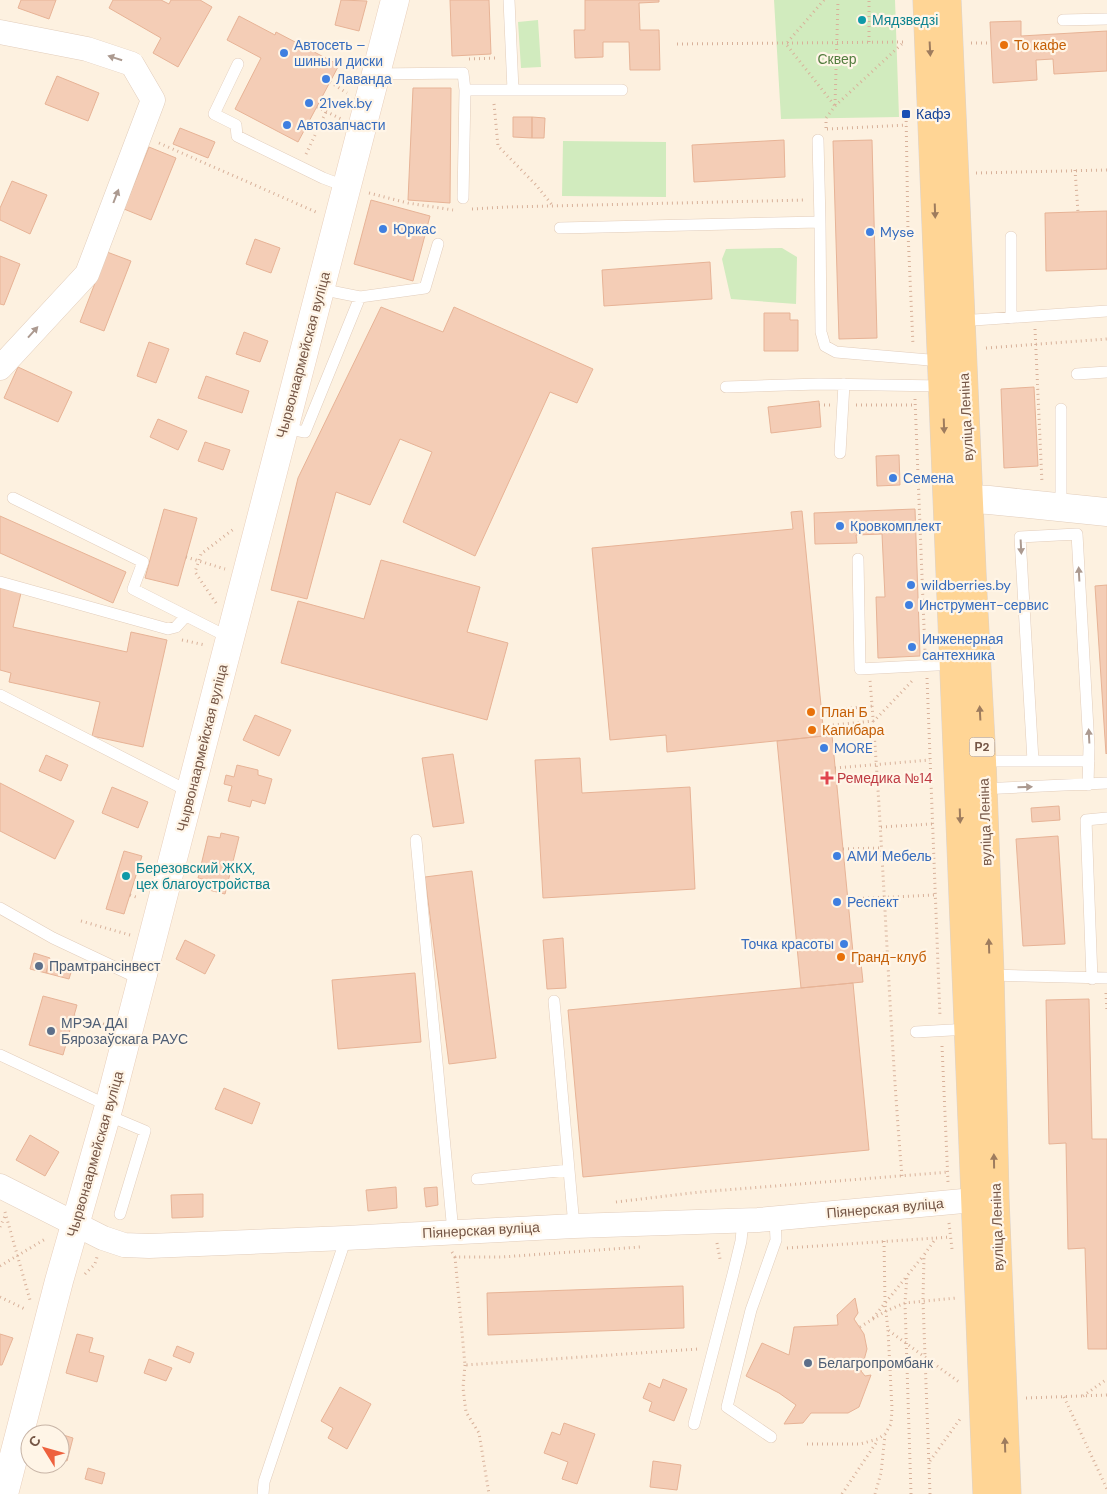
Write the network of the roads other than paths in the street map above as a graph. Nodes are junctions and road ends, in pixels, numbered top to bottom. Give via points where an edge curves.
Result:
1 (395, 0) edge
2 (509, 0) edge
3 (927, 0) edge
4 (947, 0) edge
5 (1107, 19) edge
6 (1063, 20) dead end
7 (0, 32) edge
8 (238, 64) dead end
9 (376, 74) junction
10 (465, 90) junction
11 (513, 90) junction
12 (622, 90) dead end
13 (818, 140) dead end
14 (347, 187) junction
15 (463, 198) dead end
16 (820, 222) junction
17 (560, 228) dead end
18 (1011, 237) dead end
19 (438, 244) dead end
20 (320, 289) junction
21 (360, 297) junction
22 (1107, 312) edge
23 (1011, 318) junction
24 (951, 321) junction
25 (957, 364) junction
26 (0, 368) edge
27 (1107, 372) edge
28 (1077, 374) dead end
29 (844, 384) junction
30 (726, 387) dead end
31 (1061, 410) dead end
32 (284, 428) junction
33 (840, 454) dead end
34 (1051, 497) junction
35 (13, 498) dead end
36 (958, 499) junction
37 (1107, 512) edge
38 (858, 559) dead end
39 (0, 582) edge
40 (186, 616) junction
41 (230, 638) junction
42 (965, 664) junction
43 (0, 695) edge
44 (982, 761) junction
45 (1032, 761) junction
46 (1088, 761) junction
47 (1107, 783) edge
48 (1088, 785) junction
49 (971, 789) junction
50 (190, 792) junction
51 (1107, 818) edge
52 (416, 840) dead end
53 (0, 908) edge
54 (978, 976) junction
55 (1107, 978) edge
56 (1092, 979) junction
57 (142, 980) junction
58 (554, 1001) dead end
59 (980, 1028) junction
60 (916, 1032) dead end
61 (0, 1055) edge
62 (108, 1110) junction
63 (569, 1170) junction
64 (476, 1179) dead end
65 (0, 1186) edge
66 (985, 1199) junction
67 (120, 1214) dead end
68 (76, 1224) junction
69 (574, 1226) junction
70 (776, 1229) junction
71 (742, 1231) junction
72 (346, 1238) junction
73 (452, 1241) junction
74 (694, 1424) dead end
75 (771, 1437) dead end
76 (4, 1494) edge
77 (263, 1494) edge
78 (987, 1494) edge
79 (1007, 1494) edge

1 - 9 main road, Чырвонаармейская вуліца
2 - 11 lane
3 -> 24 main road, вуліца Леніна / Р2
4 - 24 main road, вуліца Леніна / Р2
5 - 6 lane
26 -> 7 street via 86,274 153,100 132,64 87,49
8 - 14 lane via 214,114 236,125 237,136
9 - 10 lane via 462,73
9 - 14 main road, Чырвонаармейская вуліца
10 - 11 lane
10 - 15 lane
11 - 12 lane
13 - 16 lane
14 - 20 main road, Чырвонаармейская вуліца
16 - 17 lane
16 - 25 lane via 820,332 824,346 836,352
18 - 23 lane
19 - 21 lane via 425,288
20 - 21 lane
20 - 32 main road, Чырвонаармейская вуліца
21 - 32 lane via 305,432
22 - 23 lane
23 - 24 lane
24 - 25 main road, вуліца Леніна / Р2
25 - 29 lane via 915,385
25 - 36 main road, вуліца Леніна / Р2
27 - 28 lane
29 - 30 lane
29 - 33 lane
31 - 34 lane
32 - 41 main road, Чырвонаармейская вуліца
34 - 36 main road
34 - 37 main road
35 - 40 lane via 143,562 133,589
36 - 42 main road, вуліца Леніна / Р2
38 - 42 lane via 860,669
39 - 40 lane via 168,630 176,627
40 - 41 lane
41 - 50 main road, Чырвонаармейская вуліца
44 -> 42 main road, вуліца Леніна / Р2
42 - 49 main road, вуліца Леніна / Р2
43 - 50 lane
44 - 45 lane
44 - 49 main road, вуліца Леніна / Р2
45 - 46 lane
46 -> 45 lane via 1090,748 1077,534 1020,537
46 - 48 lane
47 - 48 lane
49 -> 48 lane
49 - 54 main road, вуліца Леніна / Р2
50 - 57 main road, Чырвонаармейская вуліца
51 - 56 lane via 1086,820
52 - 73 lane
53 - 57 lane via 53,938
54 - 56 lane
54 - 59 main road, вуліца Леніна / Р2
55 - 56 lane
57 - 62 main road, Чырвонаармейская вуліца
58 - 63 lane
59 - 60 lane
59 - 66 main road, вуліца Леніна / Р2
61 - 62 lane
62 - 67 lane via 146,1131
62 - 68 main road, Чырвонаармейская вуліца
63 - 64 lane
63 - 69 lane
65 - 68 street, Піянерская вуліца
66 - 70 street, Піянерская вуліца
66 - 78 main road, вуліца Леніна / Р2
79 -> 66 main road, вуліца Леніна / Р2
68 - 72 street, Піянерская вуліца via 103,1238 150,1246
68 - 76 main road, Чырвонаармейская вуліца
69 - 71 street, Піянерская вуліца
69 - 73 street, Піянерская вуліца
70 - 71 street, Піянерская вуліца
70 - 75 lane via 751,1310 728,1407
71 - 74 lane
72 - 73 street, Піянерская вуліца
72 - 77 lane via 264,1482

